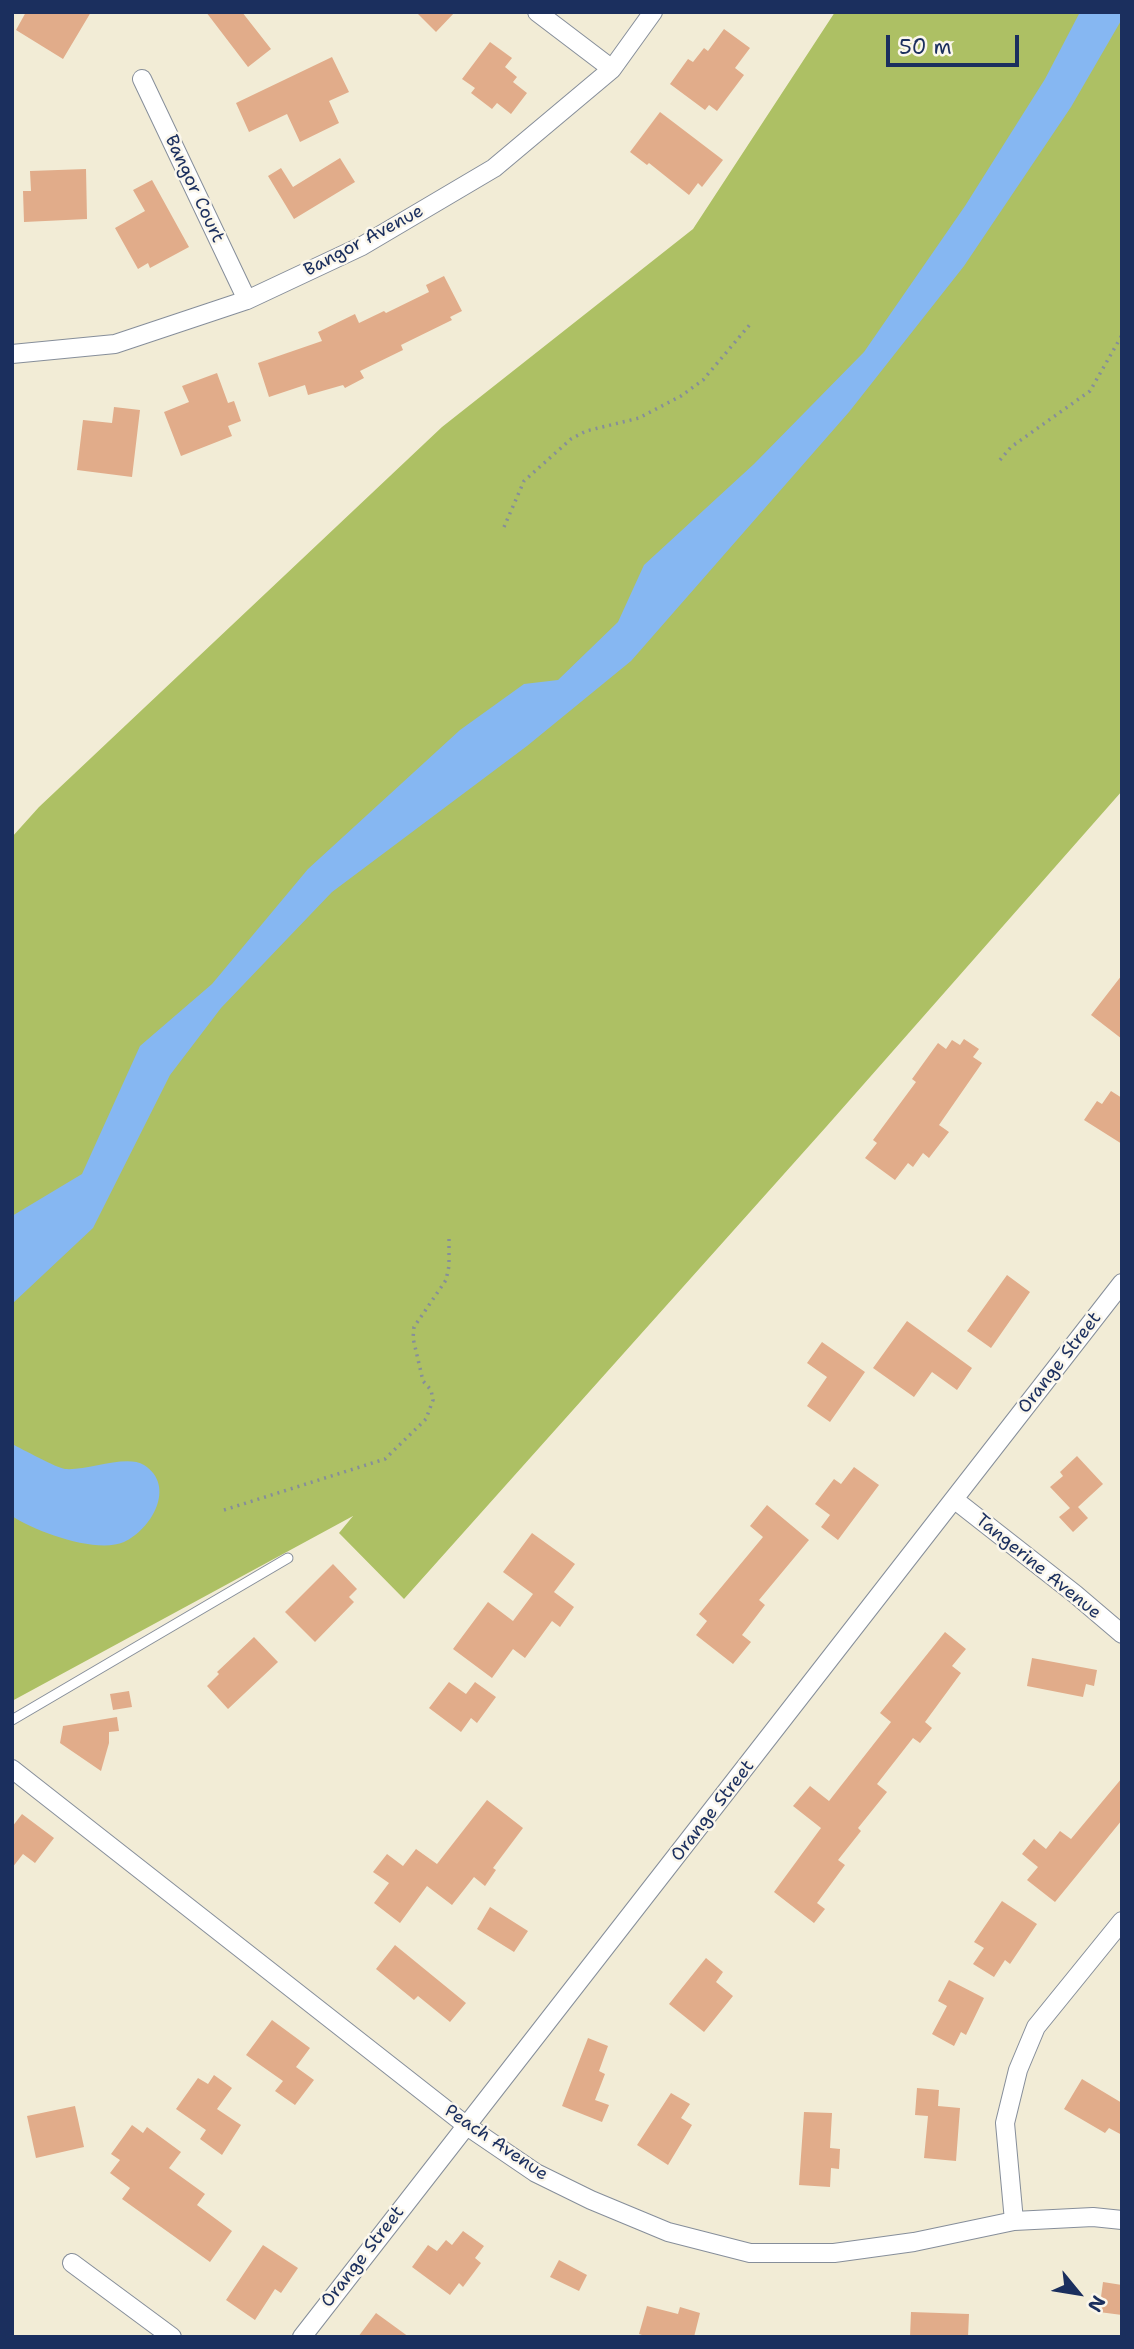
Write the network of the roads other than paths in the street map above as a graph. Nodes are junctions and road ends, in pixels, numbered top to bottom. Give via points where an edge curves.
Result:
1 (537, 12) edge
2 (653, 12) edge
3 (612, 69) junction
4 (142, 79) dead end
5 (247, 300) junction
6 (12, 354) edge
7 (1122, 1283) edge
8 (955, 1500) junction
9 (288, 1558) dead end
10 (1122, 1634) edge
11 (12, 1720) edge
12 (12, 1769) edge
13 (1122, 1921) edge
14 (467, 2126) junction
15 (1122, 2220) edge
16 (1014, 2221) junction
17 (72, 2263) dead end
18 (172, 2337) edge
19 (302, 2337) edge

1 - 3 street
2 - 3 street, Bangor Avenue
3 - 5 street, Bangor Avenue via 494,168 362,246
4 - 5 street, Bangor Court
5 - 6 street, Bangor Avenue via 115,344
7 - 8 street, Orange Street
8 - 10 street, Tangerine Avenue
8 - 14 street, Orange Street
9 - 11 lane
12 - 14 street, Peach Avenue
13 - 16 street via 1036,2027 1018,2070 1005,2123
14 - 16 street, Peach Avenue via 536,2173 591,2200 668,2232 750,2253 834,2253
14 - 19 street, Orange Street
15 - 16 street, Peach Avenue
17 - 18 street

